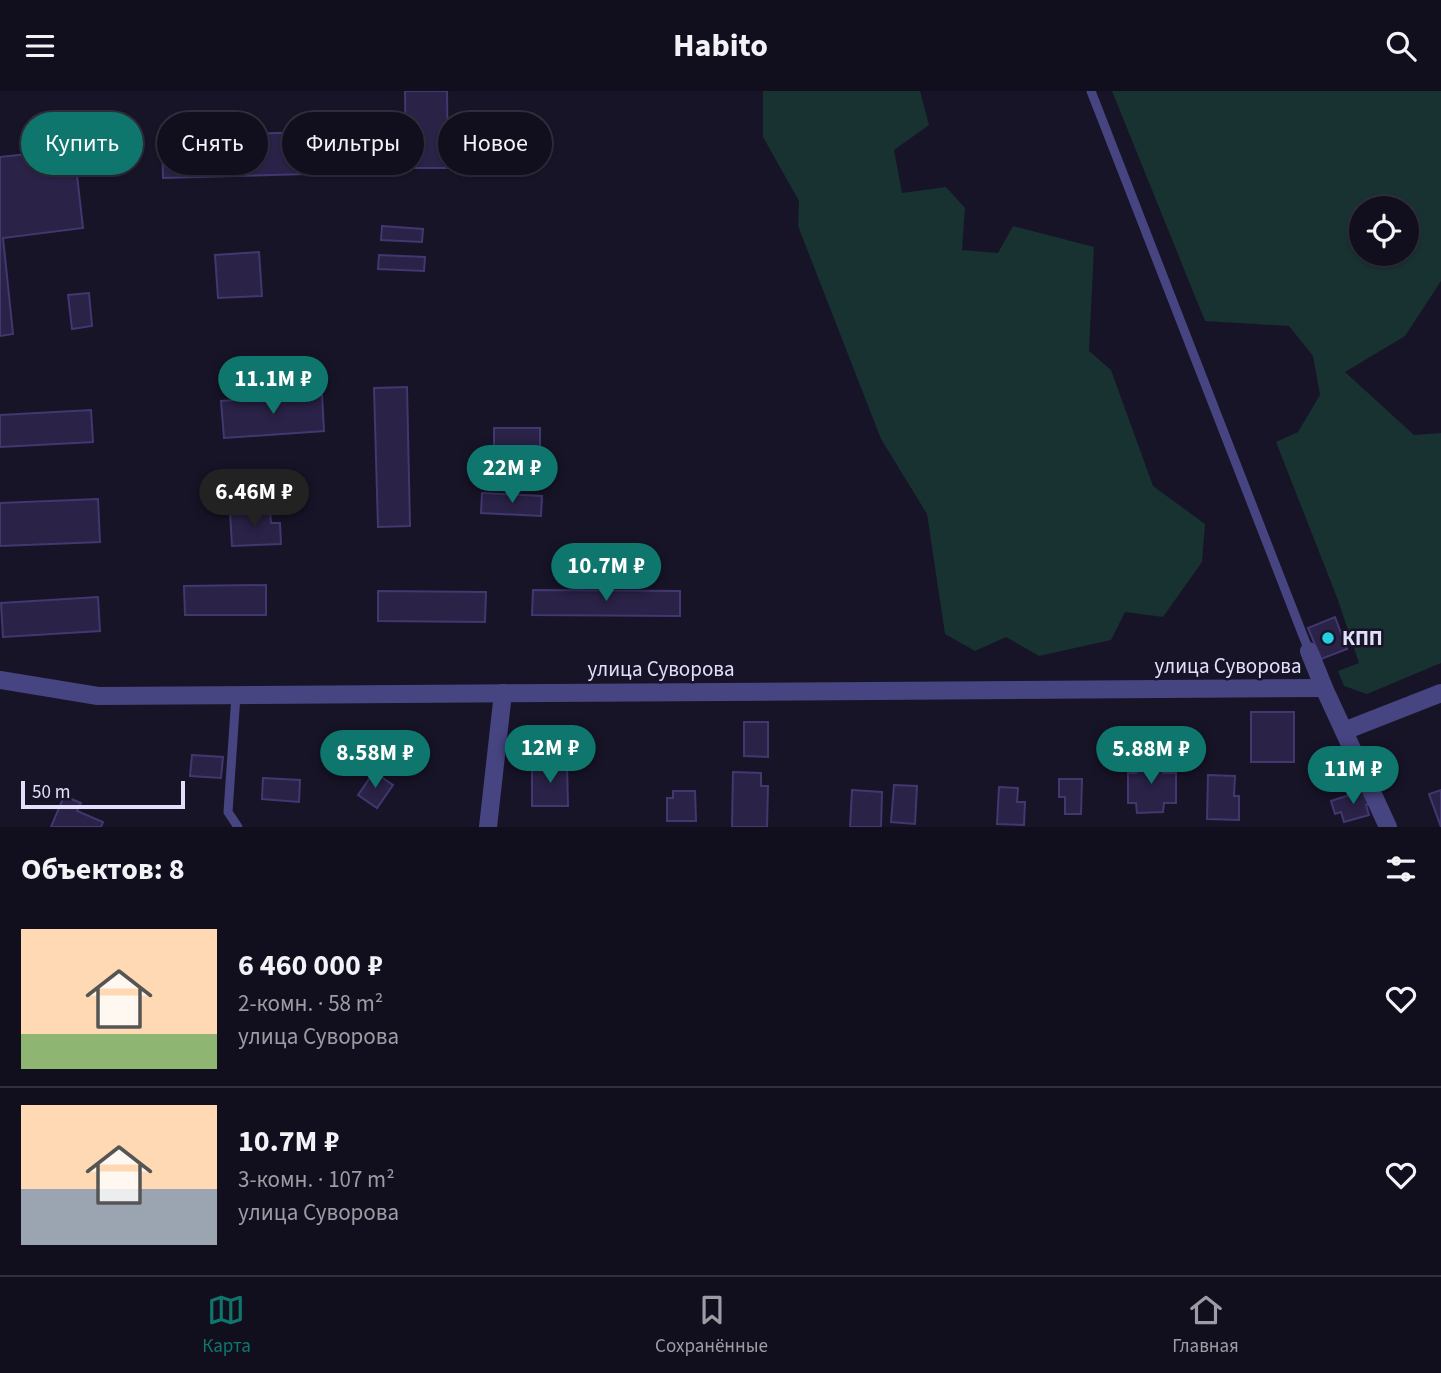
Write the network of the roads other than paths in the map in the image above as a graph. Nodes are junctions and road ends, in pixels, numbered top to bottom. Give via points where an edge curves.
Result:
1 (1091, 91) edge
2 (1310, 651) joint
3 (0, 680) edge
4 (1324, 688) junction
5 (503, 693) junction
6 (1441, 693) edge
7 (236, 695) junction
8 (1344, 731) junction
9 (238, 827) edge
10 (488, 827) edge
11 (1388, 827) edge

1 - 2 lane
2 - 4 street
3 - 7 street, улица Суворова via 98,696
4 - 5 street, улица Суворова
4 - 8 street
5 - 7 street, улица Суворова
5 - 10 street
6 - 8 street
7 - 9 lane via 228,812
8 - 11 street

